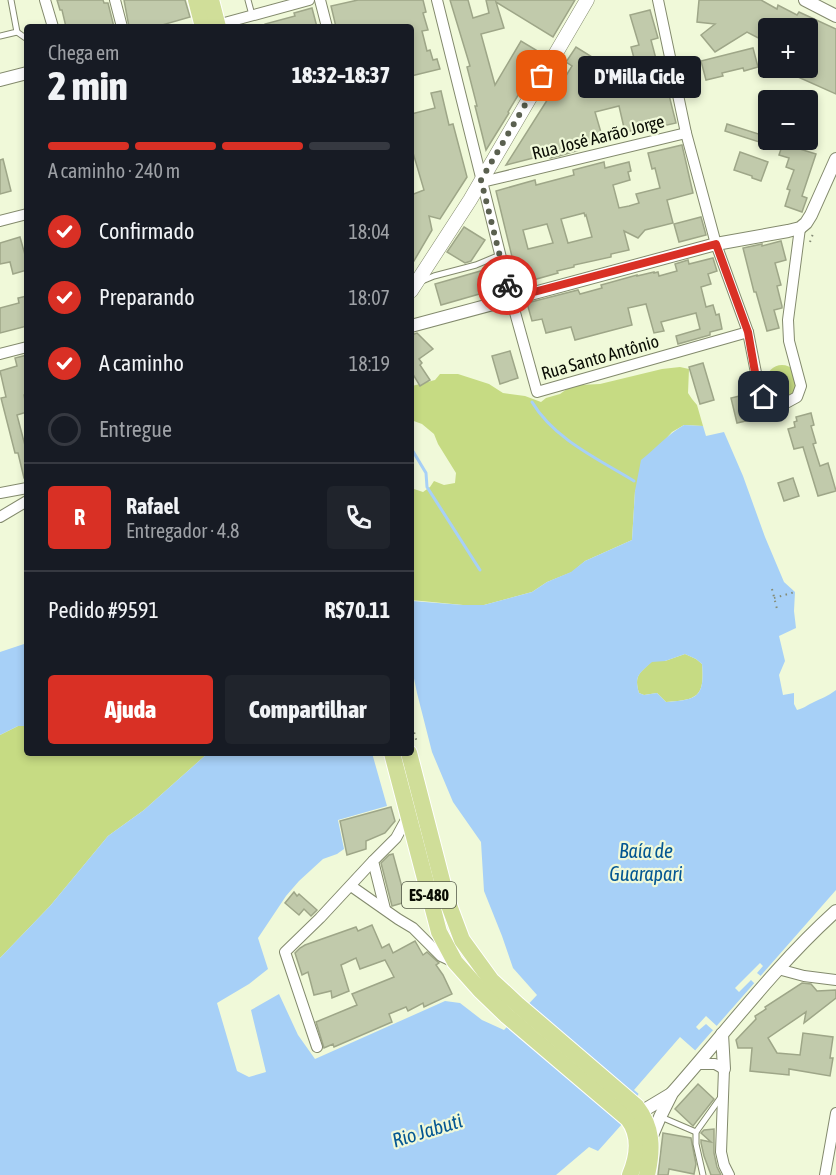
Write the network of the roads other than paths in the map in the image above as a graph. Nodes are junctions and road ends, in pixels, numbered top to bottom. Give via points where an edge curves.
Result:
1 (11, 0) edge
2 (45, 0) edge
3 (115, 0) edge
4 (196, 0) edge
5 (211, 0) edge
6 (248, 0) edge
7 (309, 0) edge
8 (320, 0) edge
9 (437, 0) edge
10 (587, 0) edge
11 (658, 0) edge
12 (805, 0) edge
13 (252, 15) junction
14 (836, 16) edge
15 (52, 24) edge
16 (121, 24) edge
17 (210, 24) edge
18 (211, 24) edge
19 (218, 24) edge
20 (326, 24) edge
21 (17, 32) junction
22 (0, 36) edge
23 (24, 37) edge
24 (24, 74) edge
25 (0, 80) edge
26 (686, 133) junction
27 (836, 159) edge
28 (481, 181) junction
29 (24, 215) edge
30 (0, 221) edge
31 (800, 228) junction
32 (716, 244) junction
33 (500, 255) junction
34 (416, 283) edge
35 (511, 298) junction
36 (414, 325) edge
37 (748, 332) junction
38 (24, 348) edge
39 (0, 354) edge
40 (24, 489) edge
41 (0, 493) edge
42 (24, 503) edge
43 (0, 517) edge
44 (414, 752) edge
45 (393, 756) edge
46 (408, 816) junction
47 (373, 861) junction
48 (351, 886) junction
49 (384, 909) junction
50 (836, 911) edge
51 (455, 962) junction
52 (778, 969) junction
53 (836, 980) edge
54 (512, 1010) junction
55 (722, 1034) junction
56 (317, 1047) dead end
57 (698, 1064) junction
58 (724, 1069) junction
59 (672, 1093) junction
60 (724, 1094) junction
61 (635, 1112) junction
62 (836, 1113) edge
63 (660, 1117) junction
64 (696, 1132) junction
65 (651, 1138) junction
66 (630, 1175) edge
67 (647, 1175) edge
68 (703, 1175) edge
69 (729, 1175) edge
70 (825, 1175) edge

1 - 21 lane
2 - 15 street
3 - 16 street
4 - 17 main road
5 - 18 main road
6 - 13 lane
7 - 13 street
8 - 20 street
9 - 28 street, Rua Santo Antônio
10 - 28 main road
11 - 26 street
12 - 14 street
13 - 19 street
21 - 22 lane
21 - 23 lane
24 - 25 street
26 - 28 street, Rua José Aarão Jorge
26 - 32 street
27 - 31 street via 806,223
28 - 33 street, Rua Santo Antônio
28 - 34 main road
29 - 30 street
31 - 32 street
31 - 37 street via 788,320 789,341 801,386 797,397 775,403 764,397 756,378
32 - 35 street
32 - 37 street
33 - 34 lane
33 - 35 street, Rua Santo Antônio
35 - 36 street
35 - 37 street, Rua Santo Antônio via 537,392
38 - 39 street
40 - 41 street
42 - 43 street
44 - 54 main road, ES-480 via 447,900 462,940
45 - 46 main road, ES-480
46 - 47 street via 396,838
46 - 51 main road, ES-480 via 439,932
47 - 48 street
47 - 49 street
48 - 49 street
48 - 56 street via 285,952
49 - 51 street via 413,928 441,956
50 - 52 street
51 - 54 main road, ES-480 via 480,990
52 - 53 street
52 - 55 street
54 - 61 main road, ES-480
55 - 57 street
55 - 58 street
57 - 58 street via 716,1064
57 - 59 street
58 - 60 street
59 - 61 street
59 - 63 street
60 - 64 lane
60 - 69 street via 721,1152
61 - 65 main road
61 - 66 main road via 637,1148
62 - 70 street
63 - 64 lane
63 - 65 street
64 - 68 lane
65 - 67 main road

